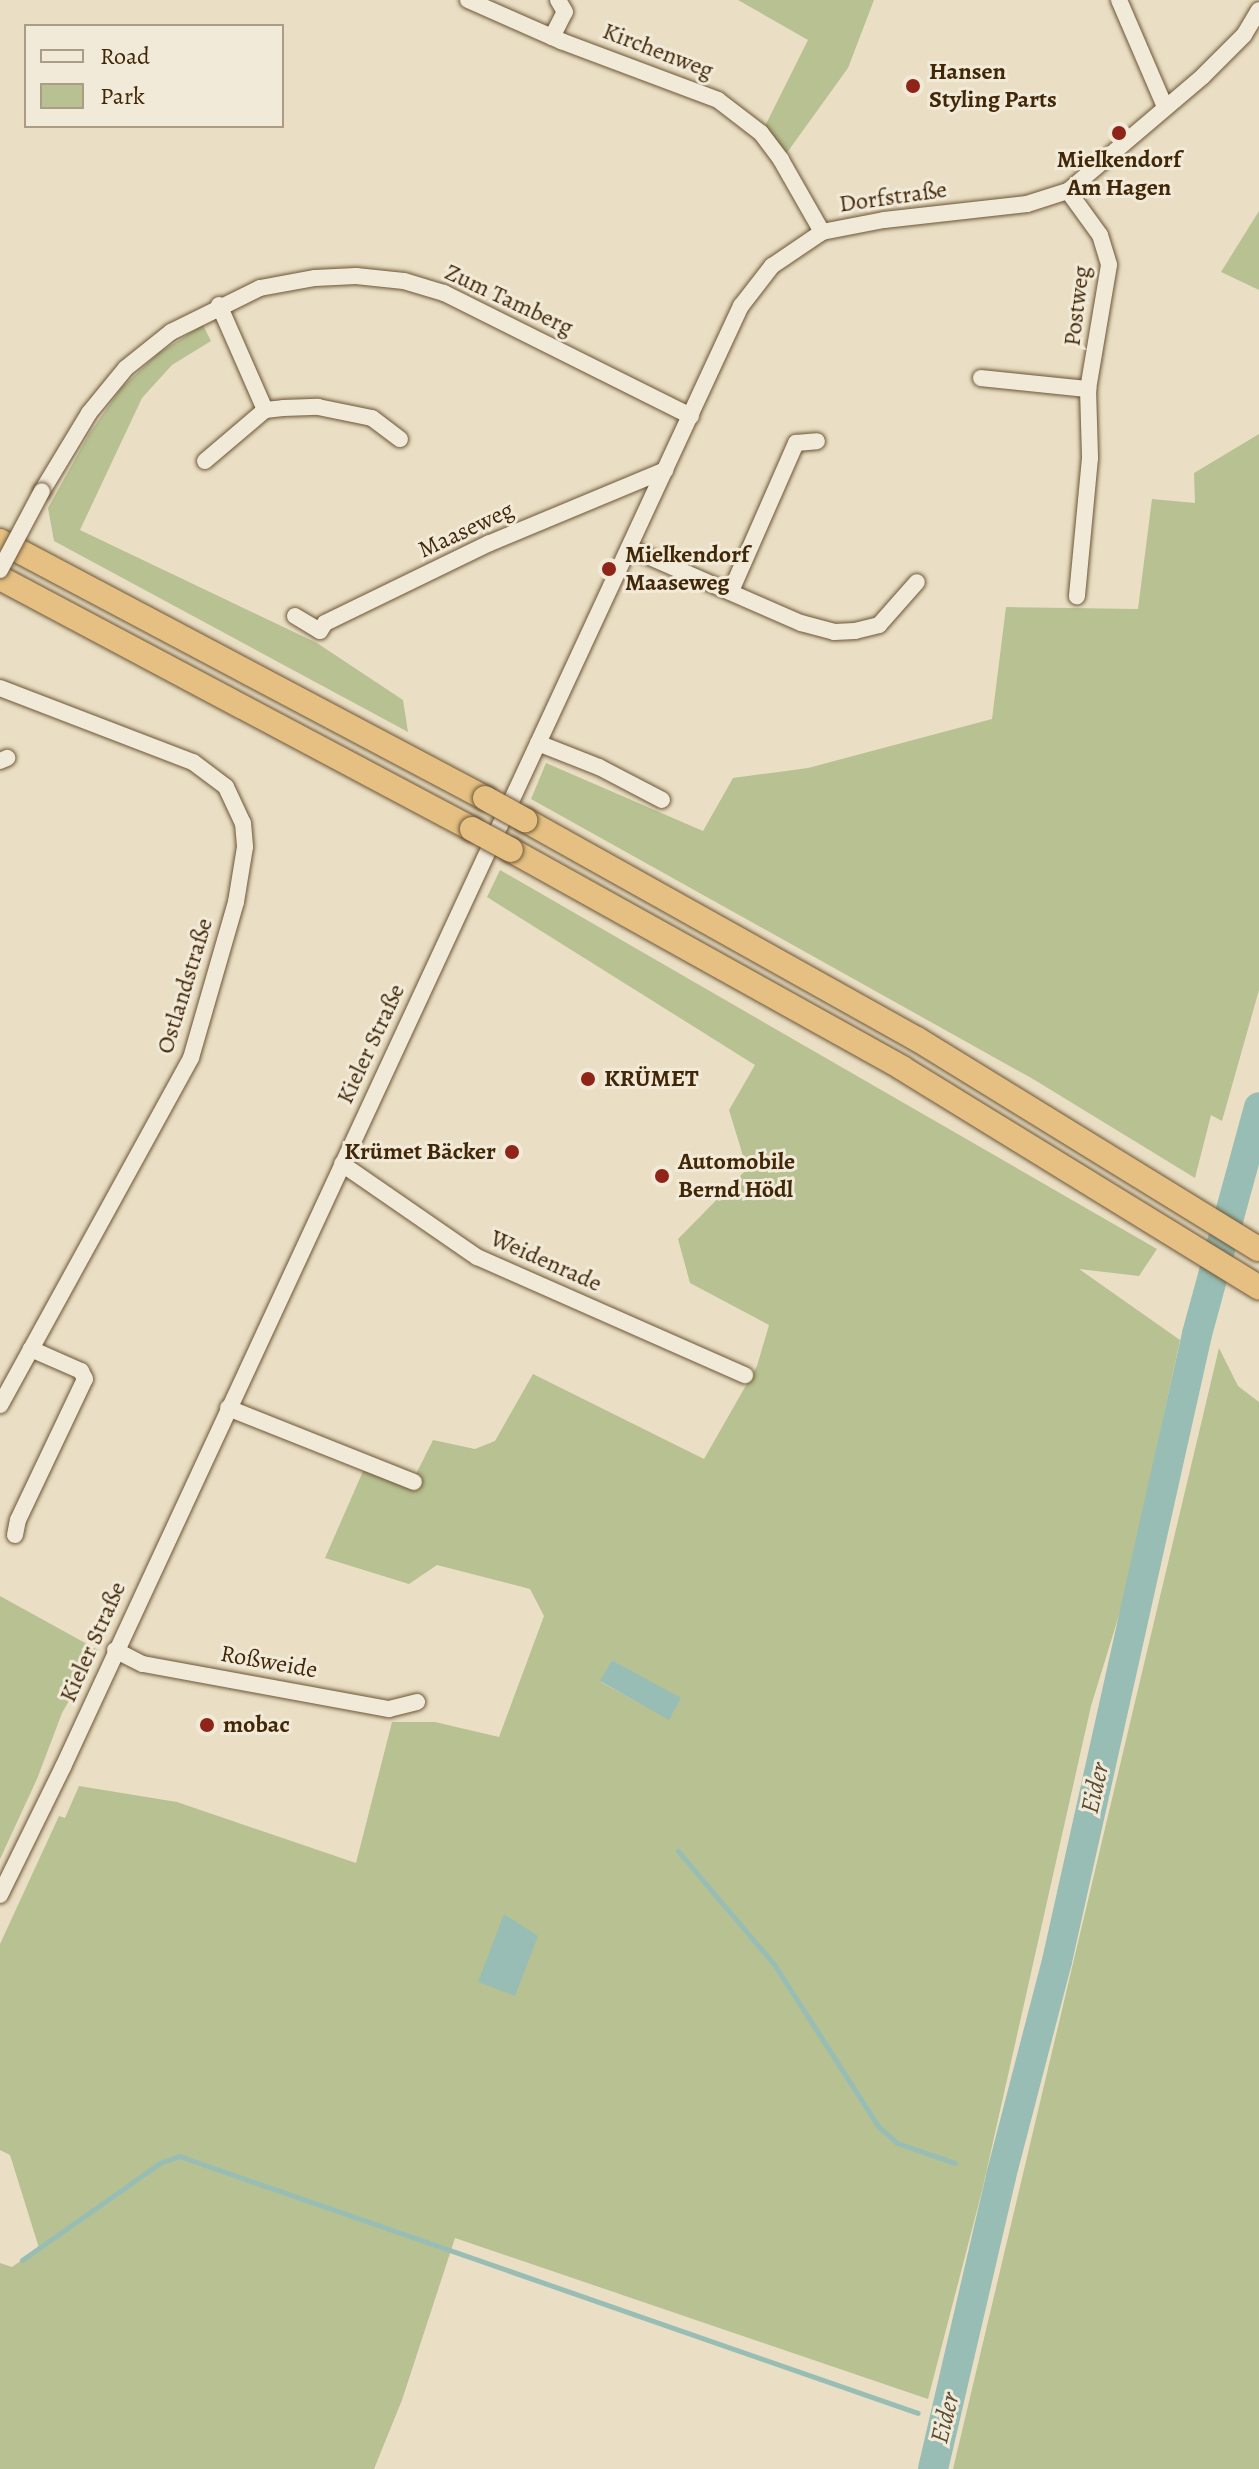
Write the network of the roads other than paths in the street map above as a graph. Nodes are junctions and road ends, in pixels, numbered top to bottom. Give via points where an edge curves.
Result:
1 (468, 0) edge
2 (558, 0) edge
3 (1119, 0) edge
4 (1259, 10) edge
5 (552, 37) junction
6 (1165, 107) junction
7 (1068, 191) junction
8 (822, 232) junction
9 (219, 305) junction
10 (981, 378) dead end
11 (1088, 389) junction
12 (265, 410) junction
13 (691, 416) junction
14 (400, 439) dead end
15 (817, 441) dead end
16 (205, 461) dead end
17 (665, 470) junction
18 (0, 541) edge
19 (632, 542) junction
20 (0, 570) edge
21 (0, 578) edge
22 (917, 582) dead end
23 (731, 591) junction
24 (1077, 596) dead end
25 (295, 616) dead end
26 (0, 688) edge
27 (538, 743) junction
28 (662, 800) dead end
29 (342, 1164) junction
30 (1259, 1249) edge
31 (1258, 1287) edge
32 (31, 1349) junction
33 (745, 1375) dead end
34 (0, 1405) edge
35 (228, 1408) junction
36 (414, 1482) dead end
37 (15, 1535) dead end
38 (115, 1650) junction
39 (417, 1702) dead end
40 (0, 1895) edge

1 - 5 street, Kirchenweg
2 - 5 street via 565,12
3 - 6 street
4 - 6 street, Dorfstraße via 1244,35
5 - 8 street, Kirchenweg via 718,100 761,133
6 - 7 street, Dorfstraße
7 - 8 street, Dorfstraße via 1027,204
7 - 11 street, Postweg via 1100,235 1109,265
8 - 13 street, Dorfstraße via 772,266 741,306
9 - 12 street
9 - 13 street, Zum Tamberg via 260,288 315,278 404,281 492,314
9 - 20 street, Zum Tamberg, bridge via 171,332 126,368 89,413
10 - 11 street
11 - 24 street, Postweg via 1090,458
12 - 14 street via 318,407 372,418
12 - 16 street
13 - 17 street, Dorfstraße
15 - 23 street via 796,443
17 - 19 street, Dorfstraße
17 - 25 street, Maaseweg via 490,543 325,623 320,631
18 - 30 highway, bridge via 485,798 917,1039
19 - 23 street
19 - 27 street, Kieler Straße
21 - 31 highway, bridge via 511,850 902,1068
22 - 23 street via 879,625 855,631 834,632 801,623
26 - 32 street, Ostlandstraße via 193,762 226,787 243,823 245,847 236,902 191,1058
27 - 28 street
27 - 29 street, Kieler Straße
29 - 33 street, Weidenrade via 477,1257
29 - 35 street, Kieler Straße
32 - 34 street, Ostlandstraße
32 - 37 street via 81,1371 85,1379
35 - 36 street
35 - 38 street, Kieler Straße
38 - 39 street, Roßweide via 143,1664 389,1709
38 - 40 street, Kieler Straße

